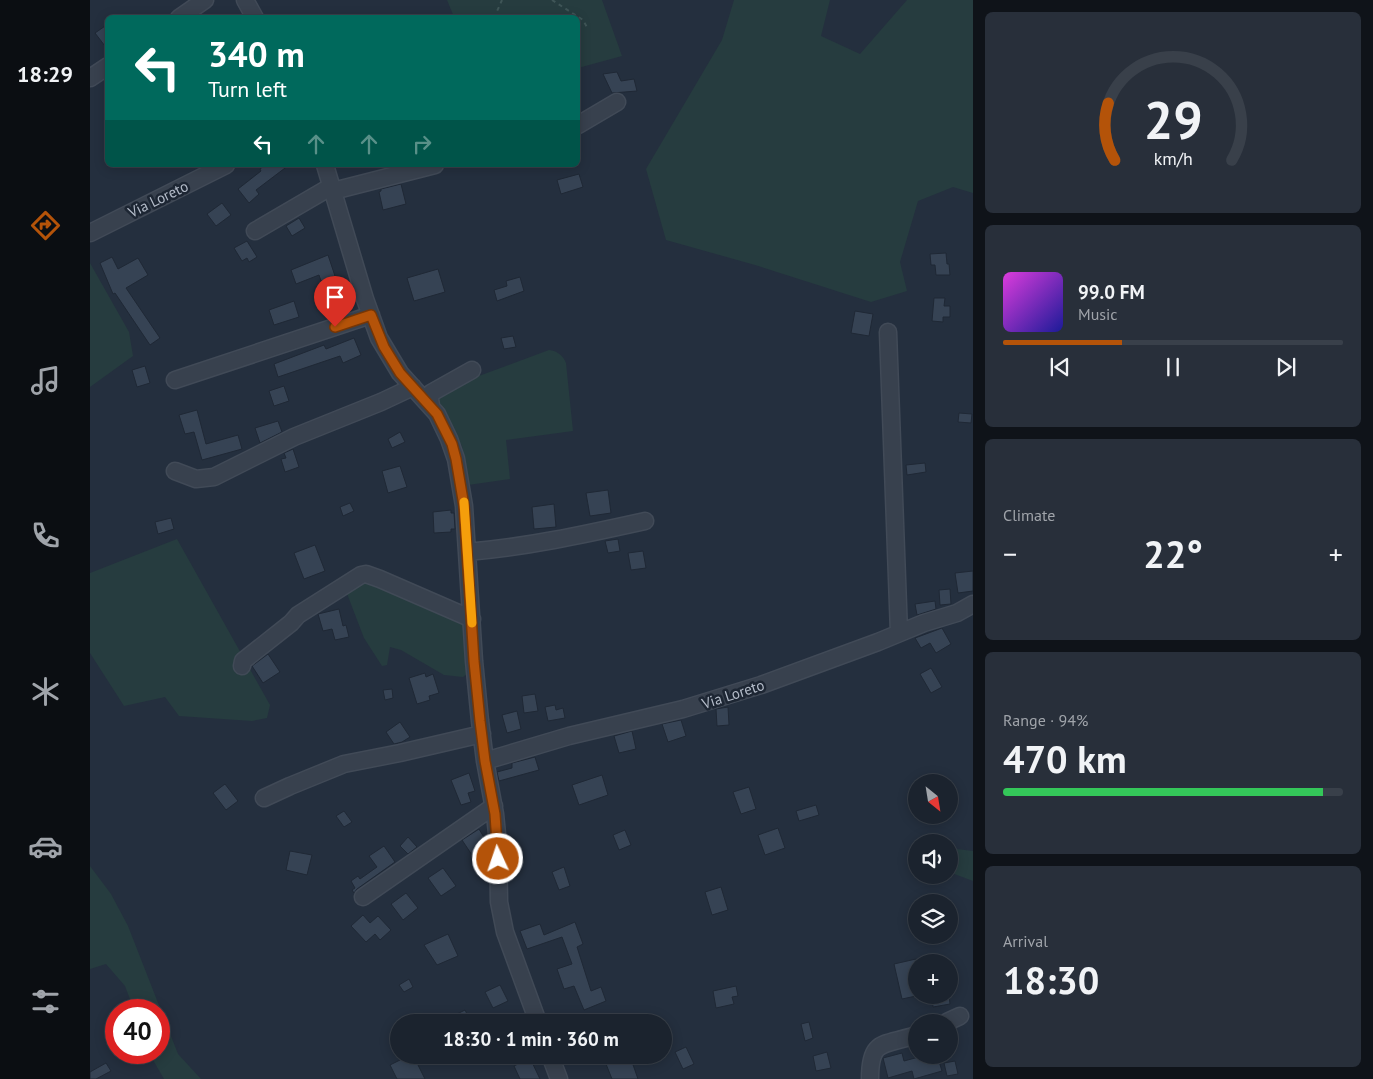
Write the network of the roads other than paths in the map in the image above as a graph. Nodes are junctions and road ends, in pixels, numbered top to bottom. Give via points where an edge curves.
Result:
1 (205, 0) edge
2 (244, 0) edge
3 (183, 15) edge
4 (253, 15) edge
5 (105, 68) edge
6 (90, 78) edge
7 (617, 102) dead end
8 (580, 124) edge
9 (222, 167) edge
10 (326, 167) edge
11 (426, 167) edge
12 (333, 189) junction
13 (90, 232) edge
14 (255, 232) dead end
15 (371, 315) junction
16 (888, 332) dead end
17 (472, 370) dead end
18 (175, 380) dead end
19 (413, 387) junction
20 (431, 406) junction
21 (175, 470) dead end
22 (645, 521) dead end
23 (467, 552) junction
24 (973, 604) edge
25 (472, 619) junction
26 (899, 633) junction
27 (242, 666) dead end
28 (482, 734) junction
29 (485, 761) junction
30 (264, 798) dead end
31 (494, 806) junction
32 (363, 897) dead end
33 (535, 1014) edge
34 (908, 1038) edge
35 (553, 1064) edge
36 (559, 1079) edge
37 (870, 1079) edge

1 - 3 street
2 - 4 street
5 - 6 street
7 - 8 street
9 - 13 street, Via Loreto
10 - 12 street
11 - 12 street
12 - 14 street
12 - 15 street
15 - 18 street
15 - 19 street via 384,347
16 - 26 street
17 - 20 street via 431,393
19 - 20 street
19 - 21 street via 294,437 214,477 196,479
20 - 23 street via 456,459
22 - 23 street via 551,541
23 - 25 street
24 - 26 street, Via Loreto via 958,613
25 - 27 street via 380,579 361,575 298,615 291,624 248,656
25 - 28 street
26 - 29 street, Via Loreto via 699,705 569,736
28 - 29 street
28 - 30 street via 344,764
29 - 31 street
31 - 32 street
31 - 33 street via 501,912 505,932
34 - 37 street via 884,1044 874,1051
35 - 36 street

